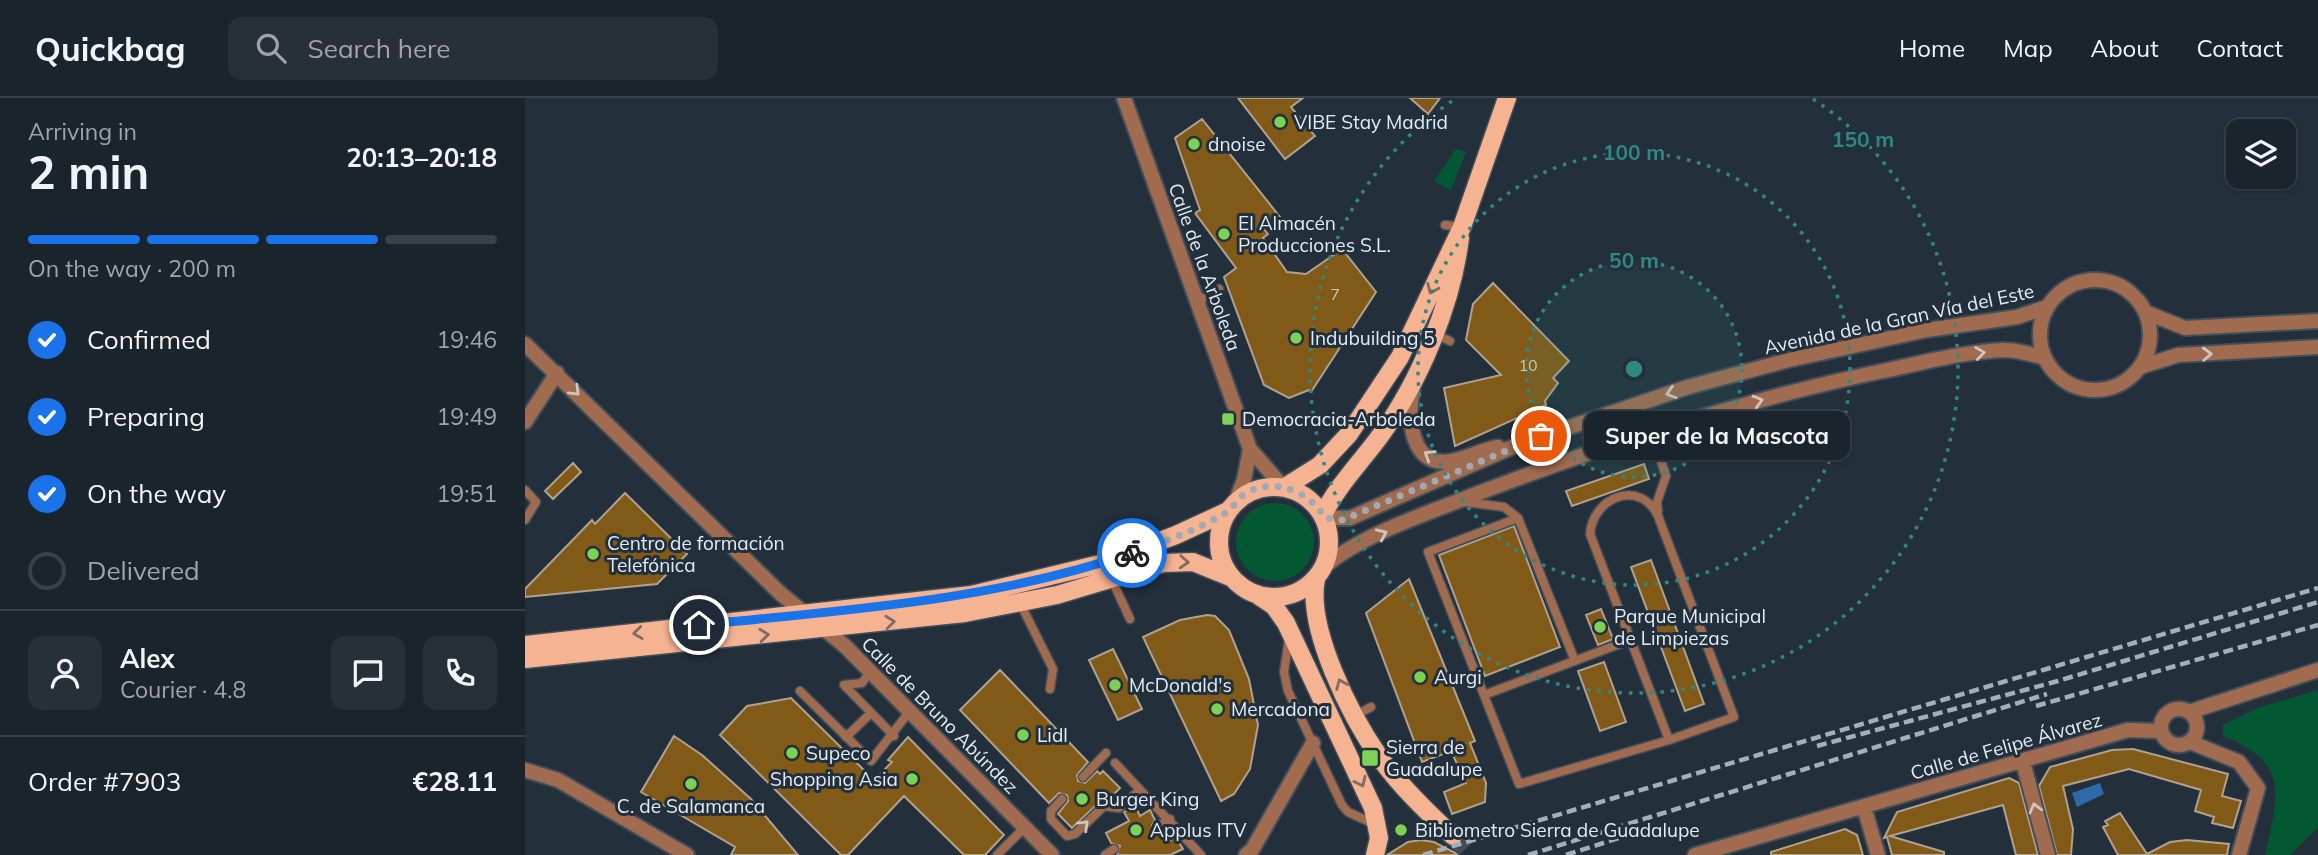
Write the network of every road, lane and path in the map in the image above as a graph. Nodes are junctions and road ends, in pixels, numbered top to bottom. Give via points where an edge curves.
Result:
1 (1124, 98) edge
2 (1507, 98) edge
3 (1453, 226) junction
4 (1219, 289) dead end
5 (1198, 301) junction
6 (2047, 307) junction
7 (2145, 313) junction
8 (2318, 321) edge
9 (525, 344) edge
10 (2318, 347) edge
11 (2045, 358) junction
12 (2140, 367) junction
13 (557, 373) junction
14 (1414, 384) junction
15 (525, 422) edge
16 (1651, 431) junction
17 (1517, 444) junction
18 (1249, 449) junction
19 (1284, 487) junction
20 (525, 490) edge
21 (1458, 501) junction
22 (1232, 507) junction
23 (1324, 516) junction
24 (1658, 516) junction
25 (1518, 518) junction
26 (525, 520) edge
27 (1320, 573) junction
28 (1230, 577) junction
29 (1111, 578) junction
30 (1259, 596) junction
31 (1020, 603) junction
32 (804, 614) junction
33 (1130, 620) dead end
34 (822, 629) junction
35 (1290, 632) junction
36 (1630, 640) junction
37 (525, 645) edge
38 (525, 659) edge
39 (1575, 661) junction
40 (2318, 670) edge
41 (866, 678) junction
42 (1050, 689) dead end
43 (800, 691) dead end
44 (1484, 695) junction
45 (863, 705) junction
46 (909, 712) junction
47 (2189, 712) junction
48 (871, 713) junction
49 (2160, 731) junction
50 (894, 736) junction
51 (846, 737) junction
52 (1669, 740) junction
53 (2190, 742) junction
54 (1313, 743) junction
55 (1106, 753) dead end
56 (2022, 762) junction
57 (1115, 763) dead end
58 (525, 770) edge
59 (1083, 777) dead end
60 (1140, 790) junction
61 (1062, 799) dead end
62 (1864, 807) junction
63 (1170, 819) junction
64 (1159, 826) dead end
65 (1378, 826) junction
66 (1025, 827) junction
67 (1453, 836) tunnel mouth
68 (1114, 849) dead end
69 (687, 855) edge
70 (997, 855) edge
71 (1052, 855) edge
72 (1105, 855) edge
73 (1201, 855) edge
74 (1246, 855) edge
75 (1375, 855) edge
76 (1695, 855) edge
77 (1878, 855) edge
78 (2048, 855) edge
79 (2239, 855) edge

1 - 5 street, Calle de la Arboleda
2 - 3 main road
3 - 14 main road via 1458,260 1442,337
3 -> 19 main road via 1400,357 1369,408 1327,458
4 - 5 lane
5 - 18 street, Calle de la Arboleda
6 - 7 street via 2055,295 2073,284 2093,279 2125,287
6 - 11 street via 2039,332
6 -> 17 street, Avenida de la Gran Vía del Este via 2017,317 1927,330 1789,360 1688,387
7 - 8 street via 2185,328
7 - 12 street via 2149,341
9 - 13 street, Calle de Bruno Abúndez
12 -> 10 street via 2178,355
11 - 12 street via 2066,383 2080,389 2117,386
16 -> 11 street via 1797,390 1951,358 2007,350
13 - 15 street
13 -> 32 street, Calle de Bruno Abúndez
17 -> 14 street via 1450,462 1432,459 1418,448 1412,433 1409,404
14 - 23 main road via 1336,492
16 - 21 street
16 - 24 lane via 1666,476 1657,502
17 - 23 street, Avenida de la Gran Vía del Este via 1350,518
18 - 19 street, Calle de la Arboleda
18 - 22 street, Calle de la Arboleda via 1244,480
19 - 22 main road via 1254,490
19 - 23 main road via 1302,493
20 - 26 lane via 535,502
21 - 25 lane via 1494,504
27 -> 21 street via 1352,548
22 - 28 main road via 1220,544
22 - 32 main road via 1139,550 1036,582 947,599
23 - 27 main road via 1329,543
24 - 36 lane via 1647,500 1624,496 1598,508 1591,519 1594,548
24 - 52 lane via 1734,716
25 - 39 lane
25 - 44 lane via 1428,552
27 - 30 main road via 1290,595
67 -> 27 main road via 1405,790 1379,756 1363,711 1320,626 1314,602
29 -> 28 main road via 1179,561 1208,566
28 - 30 main road
29 - 31 main road
29 - 33 lane
30 - 35 main road via 1274,606
34 -> 31 main road via 965,614
31 - 42 lane via 1053,669
32 - 34 street, Calle de Bruno Abúndez
32 -> 37 main road
38 -> 34 main road
34 - 41 street, Calle de Bruno Abúndez via 839,641
35 - 54 lane via 1285,678
35 -> 65 main road
36 - 39 lane
36 - 52 lane
39 - 44 lane
40 - 47 street
41 - 45 lane
41 - 45 lane via 844,685
41 - 46 street, Calle de Bruno Abúndez
43 - 51 lane
44 - 52 lane via 1519,784
45 - 48 lane
46 - 50 lane
46 - 66 street, Calle de Bruno Abúndez
47 - 49 street via 2177,709 2165,714
47 - 53 street via 2197,727
48 - 50 lane
48 - 51 lane
49 - 53 street via 2172,745
49 - 56 street, Calle de Felipe Álvarez via 2128,730
50 - 51 lane via 871,761
53 - 79 street via 2239,762 2258,788
54 - 65 lane via 1342,805
54 - 74 street
55 - 59 lane
56 - 62 street, Calle de Felipe Álvarez
78 -> 56 street
57 - 60 lane
58 - 69 street via 558,780
61 -> 60 lane via 1051,811 1051,819 1067,836 1104,806 1119,808
60 - 63 lane
62 - 76 street, Calle de Felipe Álvarez
62 - 77 street
63 - 64 lane
63 - 73 lane
65 - 75 main road
66 - 70 lane
66 - 71 street, Calle de Bruno Abúndez
68 - 72 lane

